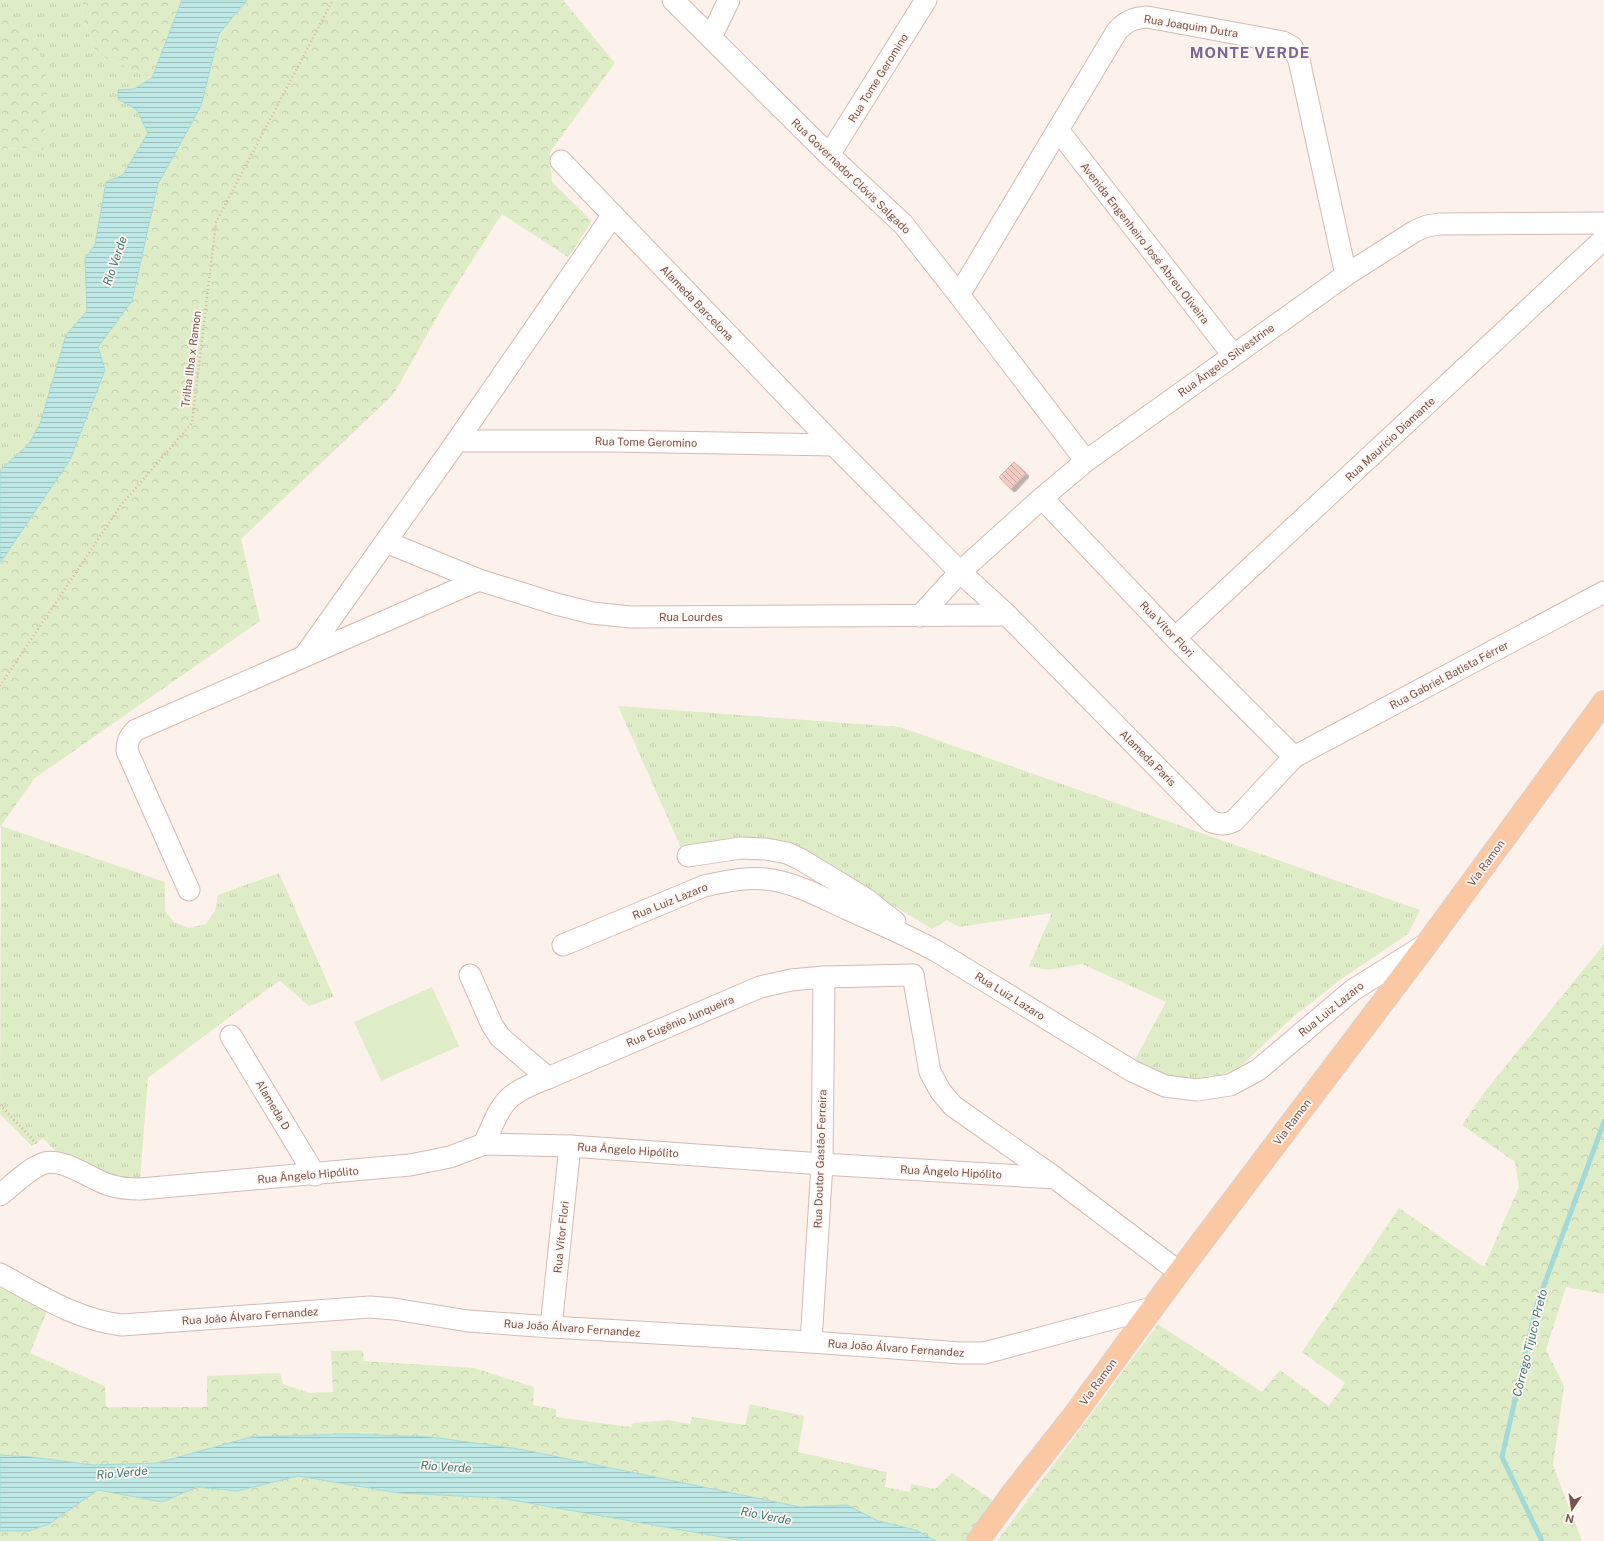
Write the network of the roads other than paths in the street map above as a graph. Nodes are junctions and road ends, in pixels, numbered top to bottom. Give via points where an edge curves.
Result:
1 (673, 0) edge
2 (729, 0) edge
3 (926, 0) edge
4 (711, 37) junction
5 (1058, 130) junction
6 (829, 155) junction
7 (560, 161) dead end
8 (612, 215) junction
9 (1604, 223) edge
10 (1604, 239) edge
11 (1346, 275) junction
12 (959, 295) junction
13 (1233, 355) junction
14 (457, 441) junction
15 (834, 445) junction
16 (1086, 461) junction
17 (1042, 498) junction
18 (386, 542) junction
19 (960, 572) junction
20 (479, 580) junction
21 (1604, 592) edge
22 (1007, 615) junction
23 (920, 616) junction
24 (1175, 638) junction
25 (306, 655) junction
26 (1604, 702) edge
27 (1294, 757) junction
28 (688, 856) dead end
29 (189, 890) dead end
30 (919, 941) junction
31 (563, 944) dead end
32 (1426, 945) junction
33 (938, 952) junction
34 (470, 975) dead end
35 (913, 975) junction
36 (824, 977) junction
37 (231, 1036) dead end
38 (548, 1078) junction
39 (484, 1144) junction
40 (570, 1146) junction
41 (822, 1164) junction
42 (315, 1175) junction
43 (1055, 1178) junction
44 (0, 1195) edge
45 (1179, 1272) junction
46 (0, 1274) edge
47 (1152, 1308) junction
48 (552, 1328) junction
49 (811, 1342) junction
50 (978, 1541) edge

1 - 4 street, Rua Governador Clóvis Salgado
2 - 4 street
3 - 6 street, Rua Tome Geromino
4 - 6 street, Rua Governador Clóvis Salgado
5 - 11 street, Rua Joaquim Dutra via 1117,31 1129,21 1148,17 1283,42 1292,47 1299,60
5 - 12 street, Rua Joaquim Dutra
5 - 13 street, Avenida Engenheiro José Abreu Oliveira
6 - 12 street, Rua Governador Clóvis Salgado via 903,224
7 - 8 street, Alameda Barcelona
8 - 14 street
8 - 15 street, Alameda Barcelona
9 - 11 street, Rua Ângelo Silvestrine via 1427,226
10 - 24 street, Rua Maurício Diamante
11 - 13 street, Rua Ângelo Silvestrine
12 - 16 street, Rua Governador Clóvis Salgado
13 - 16 street, Rua Ângelo Silvestrine
14 - 15 street, Rua Tome Geromino via 610,440
14 - 18 street
15 - 19 street, Alameda Barcelona
16 - 17 street, Rua Ângelo Silvestrine
17 - 19 street, Rua Ângelo Silvestrine
17 - 24 street, Rua Vítor Flori
18 - 20 street, Rua Lourdes
18 - 25 street
19 - 22 street, Alameda Paris
19 - 23 street, Rua Ângelo Silvestrine
20 - 23 street, Rua Lourdes via 563,606 592,613 631,617
20 - 25 street
21 - 27 street, Rua Gabriel Batista Férrer
22 - 23 street, Rua Lourdes
22 - 27 street, Alameda Paris via 1210,821 1219,824 1234,821
24 - 27 street, Rua Vítor Flori
25 - 29 street via 136,730 130,735 127,752
26 - 32 main road, Via Ramon
28 - 30 street via 741,848 766,848 787,853 866,899
30 - 31 street, Rua Luiz Lazaro via 797,886 754,878 704,886
30 - 33 street, Rua Luiz Lazaro
32 - 33 street, Rua Luiz Lazaro via 1353,990 1258,1070 1230,1085 1197,1090 1165,1086 1132,1070
32 - 45 main road, Via Ramon
33 - 35 street
34 - 38 street via 500,1037
35 - 36 street, Rua Eugênio Junqueira
35 - 43 street via 930,1072 941,1092 953,1106
36 - 38 street, Rua Eugênio Junqueira via 791,980 760,987
36 - 41 street, Rua Doutor Gastão Ferreira
37 - 42 street, Alameda D
38 - 39 street, Rua Eugênio Junqueira via 525,1087 508,1098 500,1107
39 - 40 street, Rua Ângelo Hipólito
39 - 42 street, Rua Ângelo Hipólito via 450,1157 410,1165
40 - 41 street, Rua Ângelo Hipólito
40 - 48 street, Rua Vítor Flori
41 - 43 street, Rua Ângelo Hipólito
41 - 49 street, Rua Doutor Gastão Ferreira
42 - 44 street, Rua Ângelo Hipólito via 124,1189 54,1162 32,1170
43 - 45 street
45 - 47 main road, Via Ramon
46 - 48 street, Rua João Álvaro Fernandez via 76,1314 104,1323 122,1325 370,1307 468,1321
47 - 49 street, Rua João Álvaro Fernandez via 984,1353 960,1354
47 - 50 main road, Via Ramon
48 - 49 street, Rua João Álvaro Fernandez

